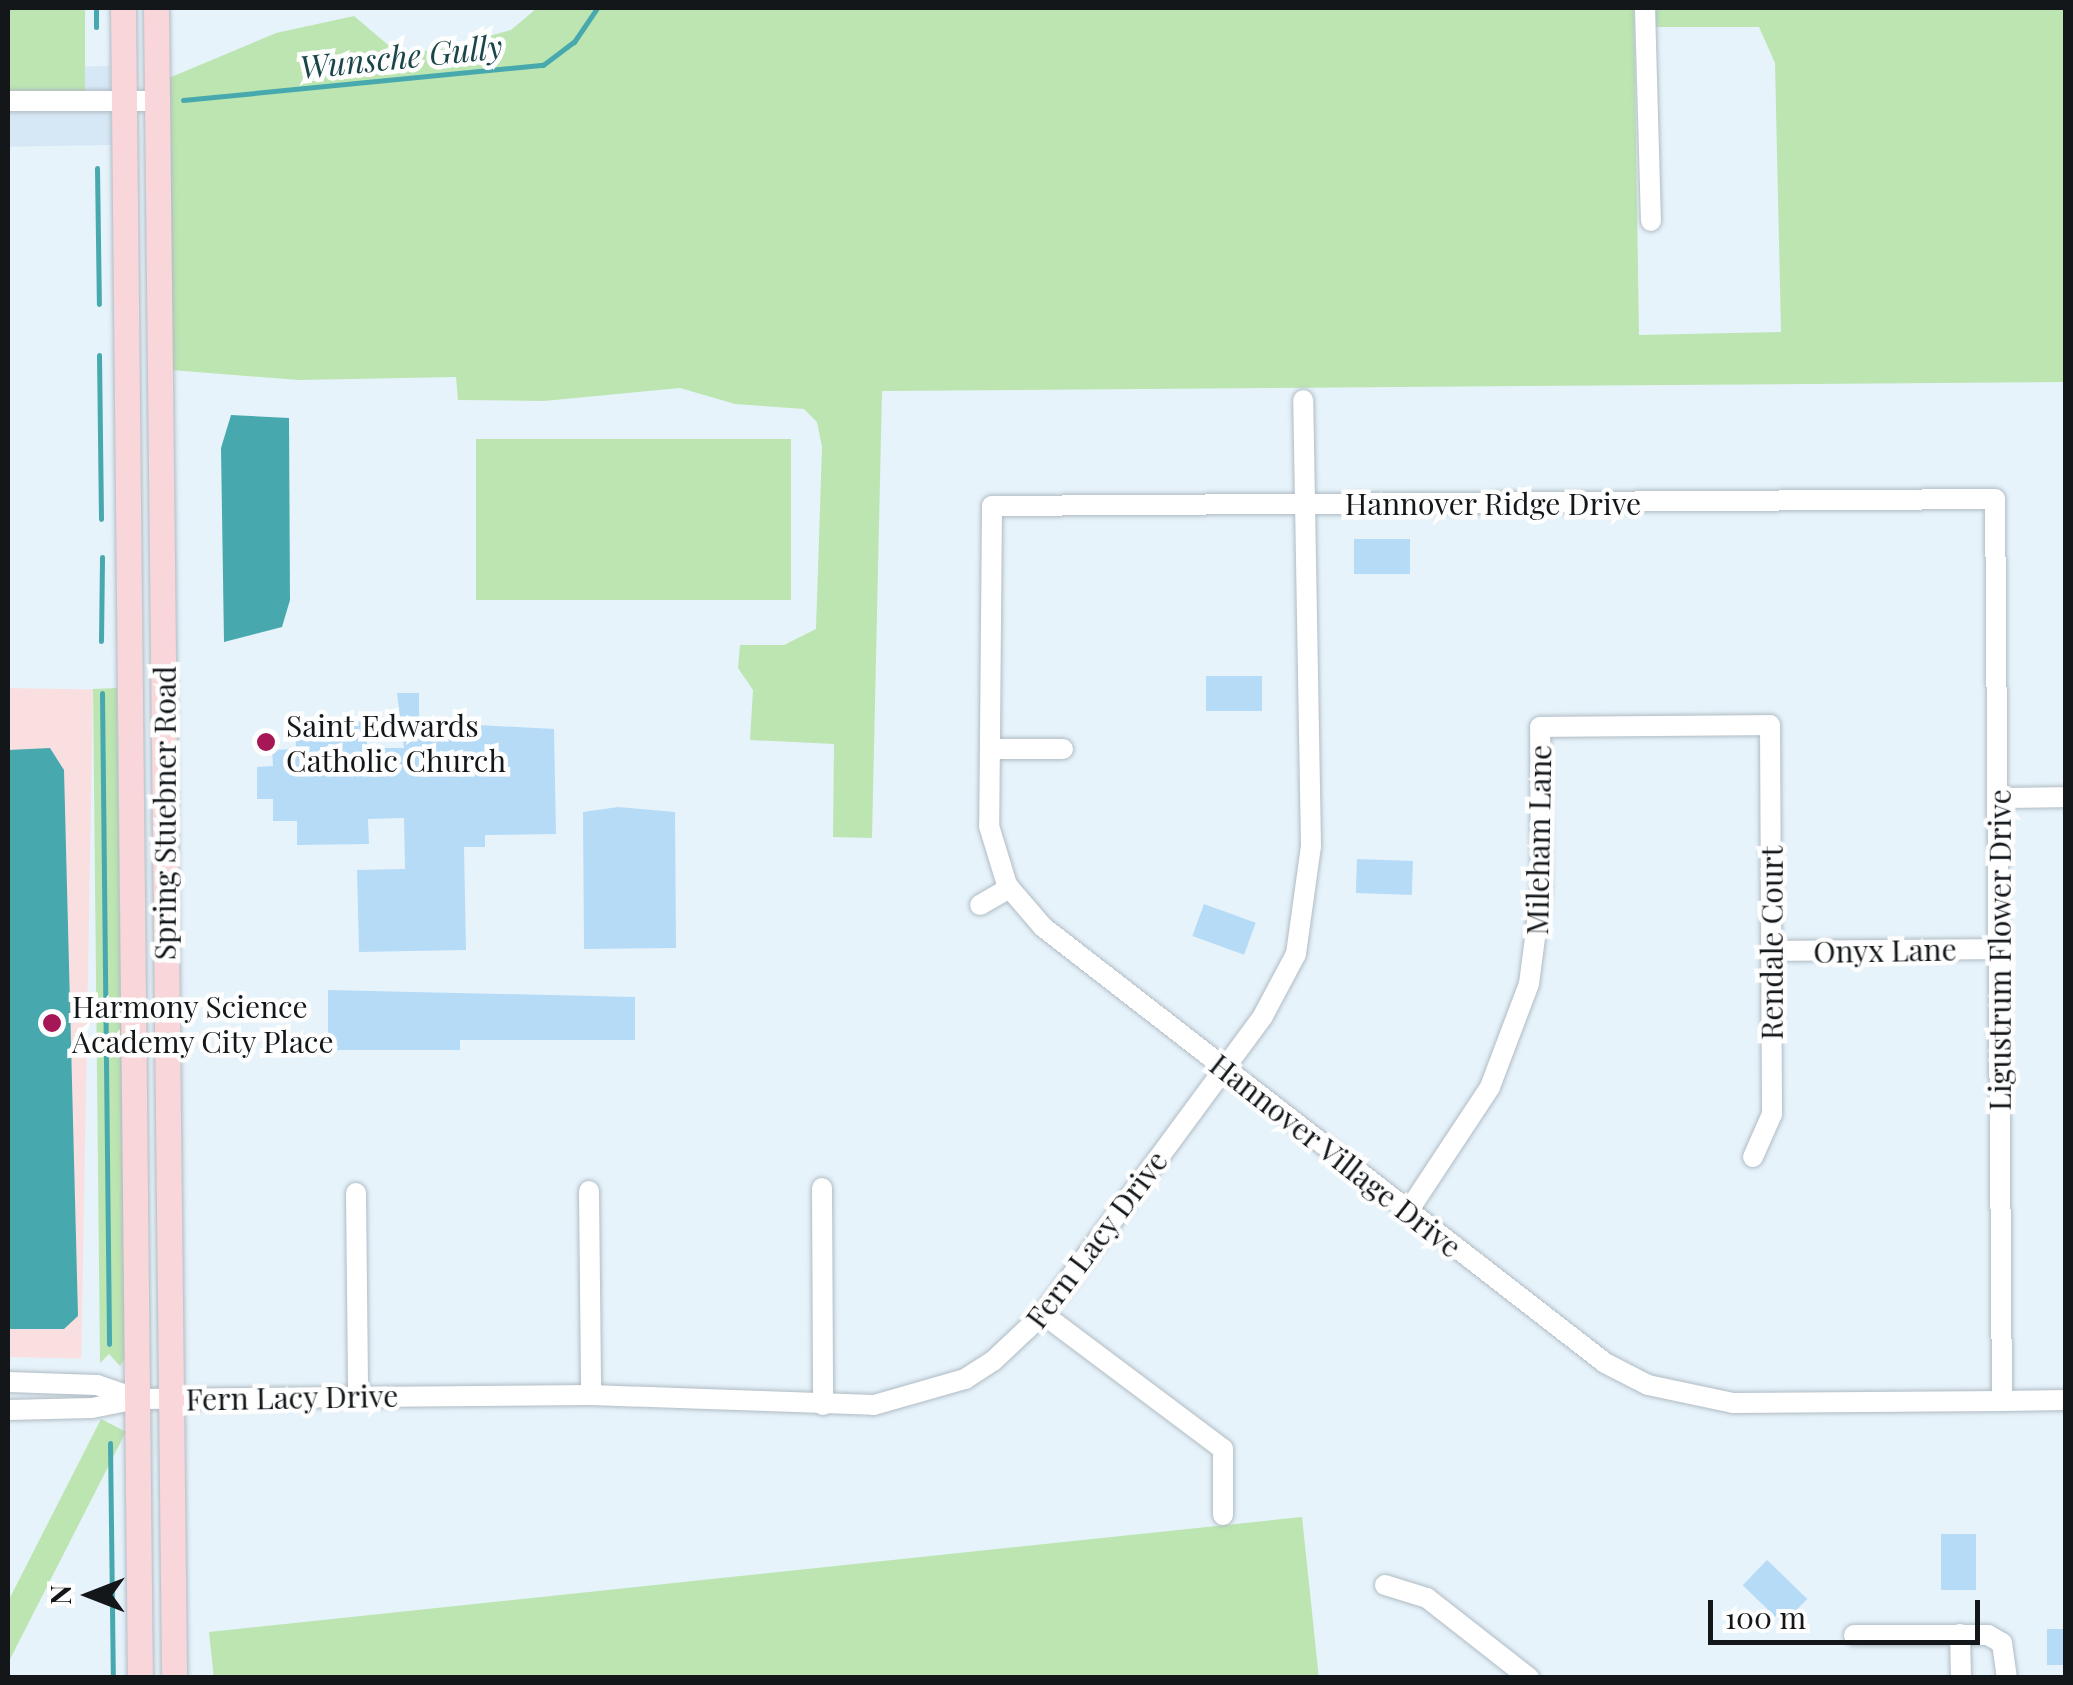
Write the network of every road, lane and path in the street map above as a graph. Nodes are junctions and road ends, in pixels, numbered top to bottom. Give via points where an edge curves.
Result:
1 (124, 8) edge
2 (156, 8) edge
3 (1645, 8) edge
4 (8, 101) edge
5 (122, 101) junction
6 (156, 101) junction
7 (1651, 221) dead end
8 (126, 384) junction
9 (159, 384) junction
10 (1303, 400) dead end
11 (1995, 499) joint
12 (1305, 504) junction
13 (992, 506) joint
14 (163, 674) junction
15 (130, 675) junction
16 (1770, 725) joint
17 (990, 749) junction
18 (1063, 749) dead end
19 (2066, 797) edge
20 (1997, 798) junction
21 (1010, 888) junction
22 (980, 905) dead end
23 (1998, 949) junction
24 (1771, 951) junction
25 (1224, 1068) junction
26 (166, 1093) junction
27 (133, 1094) junction
28 (1752, 1157) dead end
29 (822, 1188) dead end
30 (588, 1191) dead end
31 (356, 1193) dead end
32 (1409, 1210) junction
33 (1043, 1314) junction
34 (8, 1382) edge
35 (591, 1395) junction
36 (358, 1397) junction
37 (173, 1398) junction
38 (137, 1399) junction
39 (2066, 1400) edge
40 (2002, 1401) junction
41 (823, 1405) junction
42 (8, 1410) edge
43 (1223, 1515) dead end
44 (1385, 1585) dead end
45 (1854, 1634) dead end
46 (1960, 1634) junction
47 (140, 1678) edge
48 (174, 1678) edge
49 (1529, 1678) edge
50 (1961, 1678) edge
51 (2007, 1678) edge

1 - 5 main road, Spring Stuebner Road
2 - 6 main road, Spring Stuebner Road
3 - 7 street
4 - 5 street
5 - 6 street
5 - 8 main road, Spring Stuebner Road
6 - 9 main road, Spring Stuebner Road
8 - 9 main road
8 - 15 main road, Spring Stuebner Road
9 - 14 main road, Spring Stuebner Road
10 - 12 street, Fern Lacy Drive
11 - 12 street, Hannover Ridge Drive
11 - 20 street, Ligustrum Flower Drive
12 - 13 street, Hannover Ridge Drive
12 - 25 street, Fern Lacy Drive via 1309,892 1296,954 1263,1016
13 - 17 street, Hannover Village Drive
14 - 15 main road
14 - 26 main road, Spring Stuebner Road
15 - 27 main road, Spring Stuebner Road
16 - 24 street, Rendale Court
16 - 32 street, Mileham Lane via 1540,727 1541,892 1529,984 1490,1087
17 - 18 street
17 - 21 street, Hannover Village Drive via 989,826
19 - 20 street
20 - 23 street, Ligustrum Flower Drive
21 - 22 street
21 - 25 street, Hannover Village Drive via 1043,927
23 - 24 street, Onyx Lane
23 - 40 street, Ligustrum Flower Drive
24 - 28 street, Rendale Court via 1772,1114
25 - 32 street, Hannover Village Drive
25 - 33 street, Fern Lacy Drive
26 - 27 main road
26 - 37 main road, Spring Stuebner Road
27 - 38 main road, Spring Stuebner Road
29 - 41 street
30 - 35 street
31 - 36 street
32 - 40 street, Hannover Village Drive via 1604,1363 1648,1385 1733,1402
33 - 41 street, Fern Lacy Drive via 965,1379 874,1405
33 - 43 street via 1224,1449
34 - 38 street via 97,1386
35 - 36 street, Fern Lacy Drive
35 - 41 street, Fern Lacy Drive
36 - 37 street, Fern Lacy Drive
37 - 38 street, Fern Lacy Drive
37 - 48 main road, Spring Stuebner Road
38 - 42 street via 92,1408
38 - 47 main road, Spring Stuebner Road
39 - 40 street, Hannover Village Drive
44 - 49 street via 1427,1598
45 - 46 street
46 - 50 street
46 - 51 street via 2002,1643

